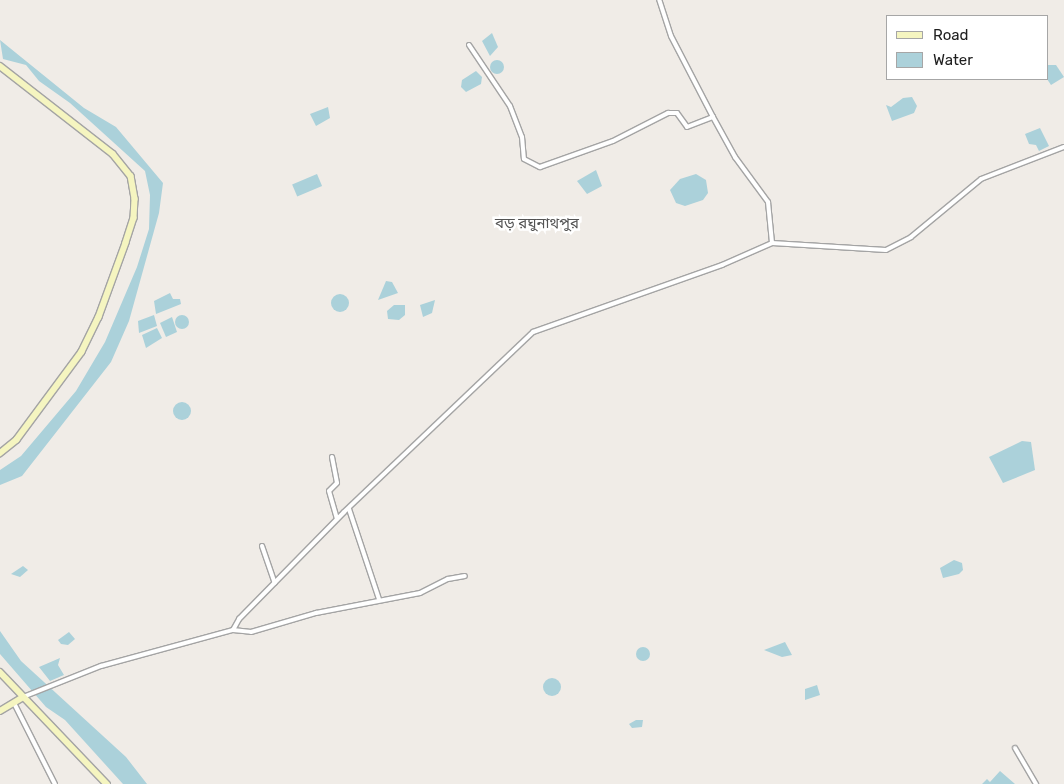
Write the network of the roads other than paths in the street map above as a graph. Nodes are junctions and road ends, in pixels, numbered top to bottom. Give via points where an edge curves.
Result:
1 (659, 0) edge
2 (469, 45) dead end
3 (0, 66) edge
4 (714, 117) junction
5 (1064, 147) edge
6 (772, 243) junction
7 (0, 454) edge
8 (332, 457) dead end
9 (349, 509) junction
10 (337, 518) junction
11 (262, 546) dead end
12 (465, 576) dead end
13 (275, 583) junction
14 (379, 599) junction
15 (233, 630) junction
16 (0, 672) edge
17 (22, 698) junction
18 (14, 703) junction
19 (0, 711) edge
20 (1016, 748) dead end
21 (55, 784) edge
22 (107, 784) edge
23 (1036, 784) edge

1 - 4 street via 671,36
2 - 4 street via 510,106 522,137 524,159 540,167 613,141 668,113 677,113 687,128
3 - 7 main road via 112,154 131,176 135,199 134,218 126,243 99,317 82,352 17,440
4 - 6 street via 735,157 768,202
5 - 6 street via 981,179 911,237 886,250
6 - 9 street via 722,265 533,332
8 - 10 street via 337,483 329,491
9 - 10 street
9 - 14 street
10 - 13 street
11 - 13 street
12 - 14 street via 448,579 430,590
13 - 15 street via 239,619
14 - 15 street via 251,632
15 - 17 street via 101,666
16 - 17 main road
17 - 18 main road
17 - 22 main road
18 - 19 main road
18 - 21 street
20 - 23 street

